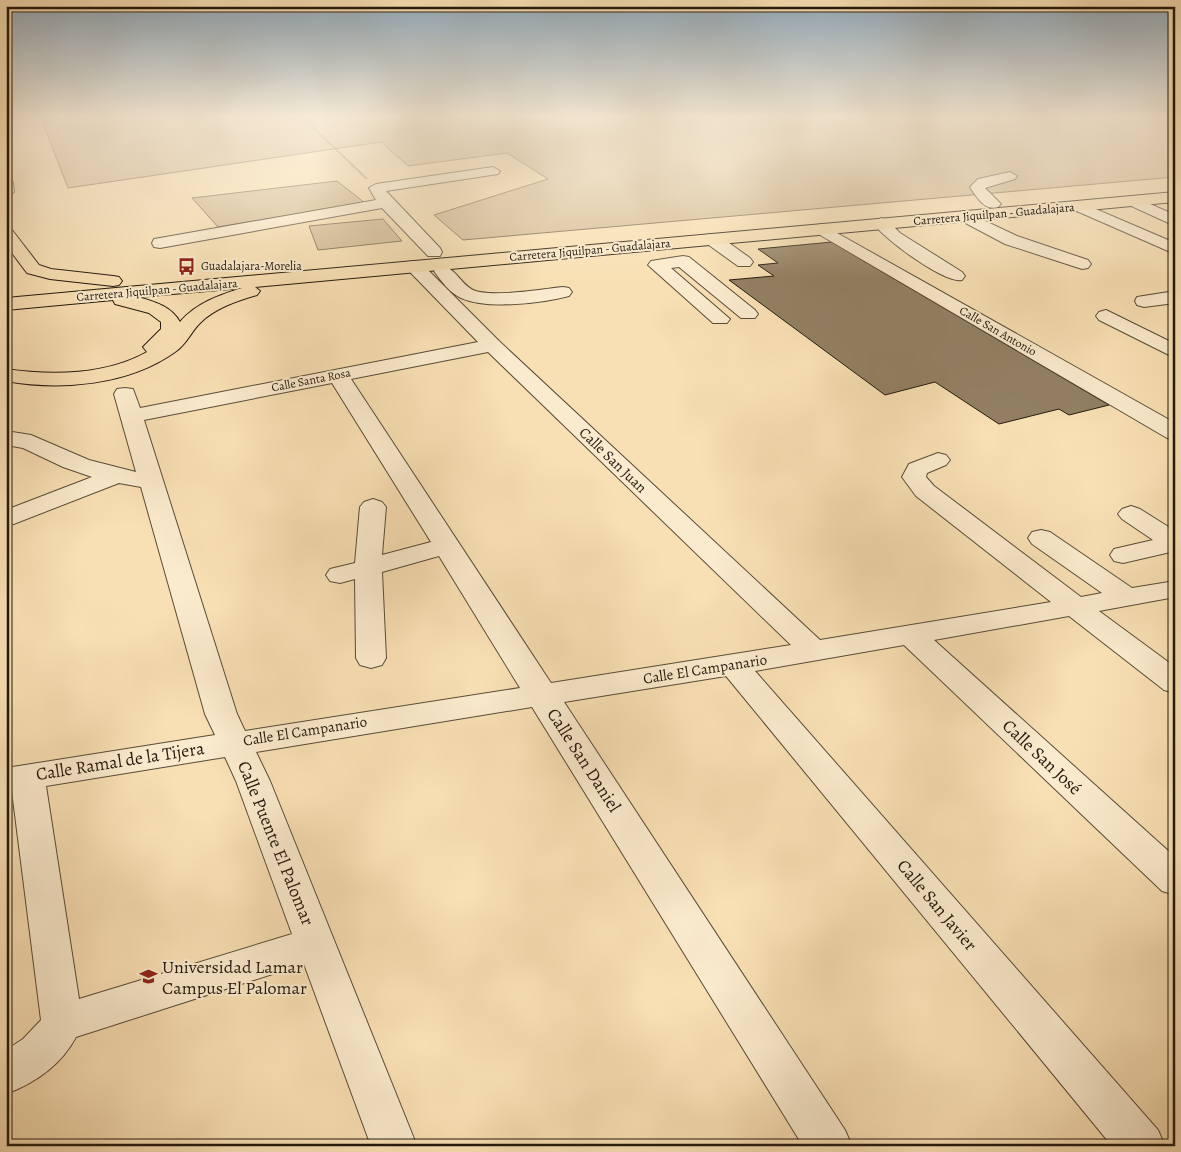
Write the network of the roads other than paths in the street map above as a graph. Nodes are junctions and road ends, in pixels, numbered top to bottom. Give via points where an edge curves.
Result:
1 (488, 172) edge
2 (1010, 176) dead end
3 (6, 182) edge
4 (1175, 187) edge
5 (6, 192) edge
6 (1175, 199) edge
7 (1132, 201) junction
8 (386, 203) junction
9 (1077, 206) junction
10 (1000, 208) junction
11 (964, 216) junction
12 (1175, 221) edge
13 (881, 223) junction
14 (821, 228) junction
15 (6, 233) edge
16 (712, 239) junction
17 (160, 243) dead end
18 (650, 244) junction
19 (1030, 246) junction
20 (1175, 249) edge
21 (429, 261) junction
22 (672, 262) junction
23 (744, 262) dead end
24 (1082, 264) dead end
25 (302, 276) junction
26 (956, 276) dead end
27 (125, 282) junction
28 (6, 290) edge
29 (563, 292) dead end
30 (1175, 297) edge
31 (70, 298) junction
32 (1144, 301) dead end
33 (6, 304) edge
34 (748, 314) dead end
35 (1106, 316) dead end
36 (720, 319) dead end
37 (492, 345) junction
38 (1175, 352) edge
39 (6, 363) edge
40 (338, 374) junction
41 (6, 375) edge
42 (128, 405) joint
43 (1175, 433) edge
44 (6, 438) edge
45 (938, 460) dead end
46 (113, 477) junction
47 (150, 481) junction
48 (372, 507) dead end
49 (1131, 514) dead end
50 (6, 519) edge
51 (1041, 538) dead end
52 (447, 546) junction
53 (1123, 555) dead end
54 (368, 568) junction
55 (340, 575) dead end
56 (1175, 589) edge
57 (1127, 597) junction
58 (1074, 606) junction
59 (910, 634) junction
60 (814, 651) junction
61 (371, 658) dead end
62 (732, 665) junction
63 (1175, 683) edge
64 (541, 694) junction
65 (235, 742) junction
66 (17, 778) edge
67 (1175, 880) edge
68 (316, 943) junction
69 (62, 1023) junction
70 (6, 1074) edge
71 (394, 1146) edge
72 (830, 1146) edge
73 (1142, 1146) edge

1 - 8 street via 376,188
2 - 10 street via 977,186
3 - 5 street
4 - 10 highway, Carretera Jiquilpan - Guadalajara
6 - 7 highway, Carretera Jiquilpan - Guadalajara
7 - 9 highway, Carretera Jiquilpan - Guadalajara
7 - 12 street
8 - 17 street
8 - 21 street
9 - 10 highway, Carretera Jiquilpan - Guadalajara
9 - 20 street
10 - 11 highway, Carretera Jiquilpan - Guadalajara
10 - 19 street via 1024,230
10 - 21 highway, Carretera Jiquilpan - Guadalajara
11 - 13 highway, Carretera Jiquilpan - Guadalajara
11 - 19 street
13 - 14 highway, Carretera Jiquilpan - Guadalajara
13 - 26 street via 894,237
14 - 16 highway, Carretera Jiquilpan - Guadalajara
14 - 43 street, Calle San Antonio
15 - 27 highway via 33,269 81,279
16 - 18 highway, Carretera Jiquilpan - Guadalajara
16 - 23 street
18 - 21 highway, Carretera Jiquilpan - Guadalajara
18 - 22 street
19 - 24 street
21 - 25 highway, Carretera Jiquilpan - Guadalajara
21 - 27 highway, Carretera Jiquilpan - Guadalajara
21 - 29 street via 469,295 488,298
21 - 37 street, Calle San Juan
22 - 34 street via 683,261
22 - 36 street via 657,265
25 - 31 highway, Carretera Jiquilpan - Guadalajara
25 - 41 highway via 209,307 192,320 173,344 157,355 133,364 67,378
27 - 28 highway, Carretera Jiquilpan - Guadalajara
30 - 32 street
31 - 33 highway, Carretera Jiquilpan - Guadalajara
31 - 39 highway via 117,299 144,304 166,314 172,328 164,339 147,350 96,368 43,371
35 - 38 street
37 - 40 street, Calle Santa Rosa
37 - 60 street, Calle San Juan
40 - 42 street, Calle Santa Rosa
40 - 52 street, Calle San Daniel
42 - 47 street, Calle Puente El Palomar
44 - 46 street via 40,447
45 - 58 street via 917,470 914,477 925,492
46 - 47 street
46 - 50 street
47 - 65 street, Calle Puente El Palomar via 221,714
48 - 54 street
49 - 53 street via 1175,543
51 - 57 street
52 - 54 street
52 - 64 street, Calle San Daniel
54 - 55 street
54 - 61 street
56 - 57 street, Calle El Campanario
57 - 58 street, Calle El Campanario
58 - 59 street, Calle El Campanario
58 - 63 street
59 - 60 street, Calle El Campanario
59 - 67 street, Calle San José
60 - 62 street, Calle El Campanario
62 - 64 street, Calle El Campanario
62 - 73 street, Calle San Javier
64 - 65 street, Calle El Campanario
64 - 72 street, Calle San Daniel
65 - 66 street, Calle Ramal de la Tijera
65 - 68 street, Calle Puente El Palomar
66 - 69 street
68 - 69 street
68 - 71 street, Calle Puente El Palomar
69 - 70 street via 37,1055

